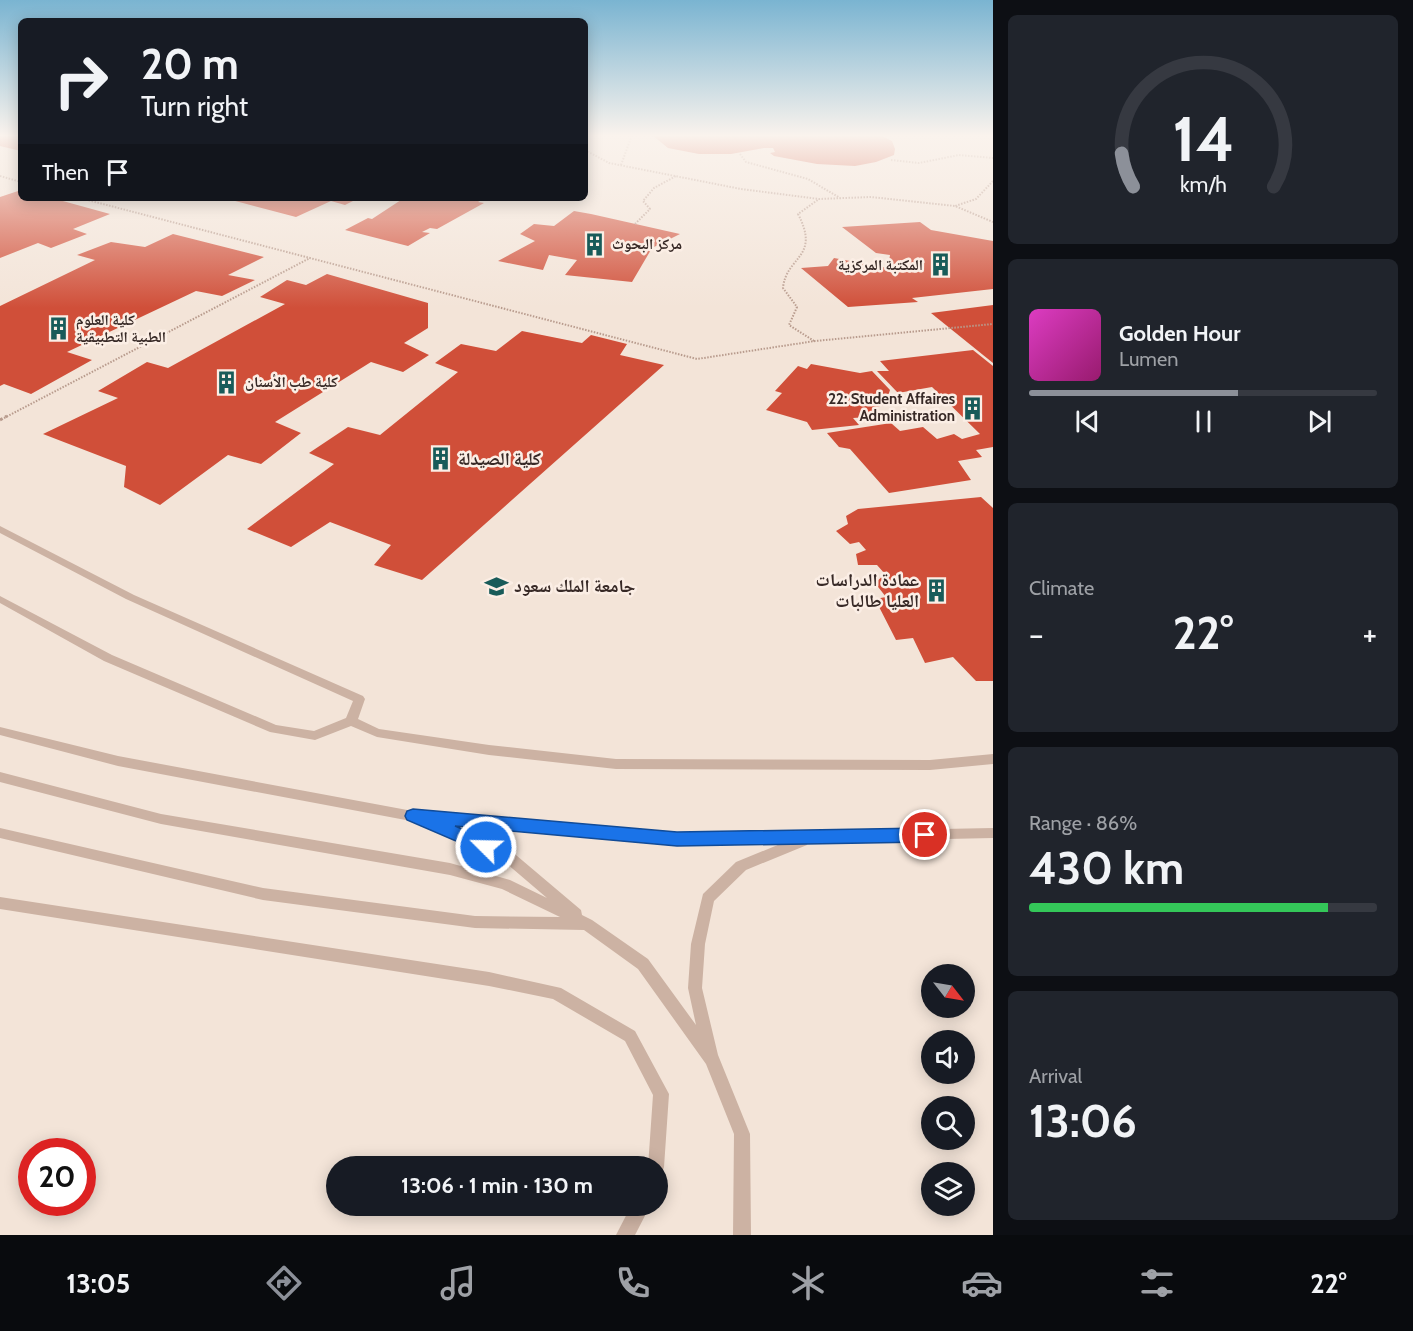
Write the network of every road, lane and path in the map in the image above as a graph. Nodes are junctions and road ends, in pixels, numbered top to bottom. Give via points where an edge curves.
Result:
1 (650, 193) edge
2 (769, 193) edge
3 (835, 193) edge
4 (982, 193) edge
5 (840, 198) junction
6 (819, 199) junction
7 (92, 201) edge
8 (955, 206) junction
9 (993, 222) edge
10 (635, 224) dead end
11 (310, 258) junction
12 (992, 325) edge
13 (815, 341) junction
14 (0, 420) edge
15 (0, 529) edge
16 (0, 599) edge
17 (351, 721) junction
18 (0, 731) edge
19 (993, 759) edge
20 (0, 777) edge
21 (413, 816) junction
22 (0, 833) edge
23 (993, 833) edge
24 (811, 838) junction
25 (0, 903) edge
26 (587, 924) junction
27 (712, 1059) junction
28 (657, 1156) edge
29 (635, 1216) edge
30 (625, 1235) edge
31 (742, 1235) edge

1 - 10 path via 643,201 650,209
2 - 6 path
3 - 5 path
4 - 8 path via 976,199
5 - 6 path
5 - 8 path via 871,197
6 - 13 path via 798,214 804,224 807,249 800,262 784,276 783,288 797,307 789,325
7 - 11 path
8 - 9 path
11 - 13 path via 697,358
11 - 14 path
12 - 13 path
15 - 17 lane via 130,597 359,699
16 - 17 lane via 108,658 274,729 315,736
17 - 19 lane via 377,733 616,764 930,765
18 - 21 lane via 118,761
20 - 26 lane via 161,819 450,869 505,884
21 - 24 lane via 677,839
21 - 26 lane via 505,855
22 - 26 lane via 263,894 475,922
23 - 24 lane
24 - 27 lane via 741,866 708,898 698,944 695,988
25 - 28 lane via 489,978 556,993 630,1036 662,1094
26 - 27 lane via 643,964
27 - 31 lane via 742,1134
29 - 30 lane

